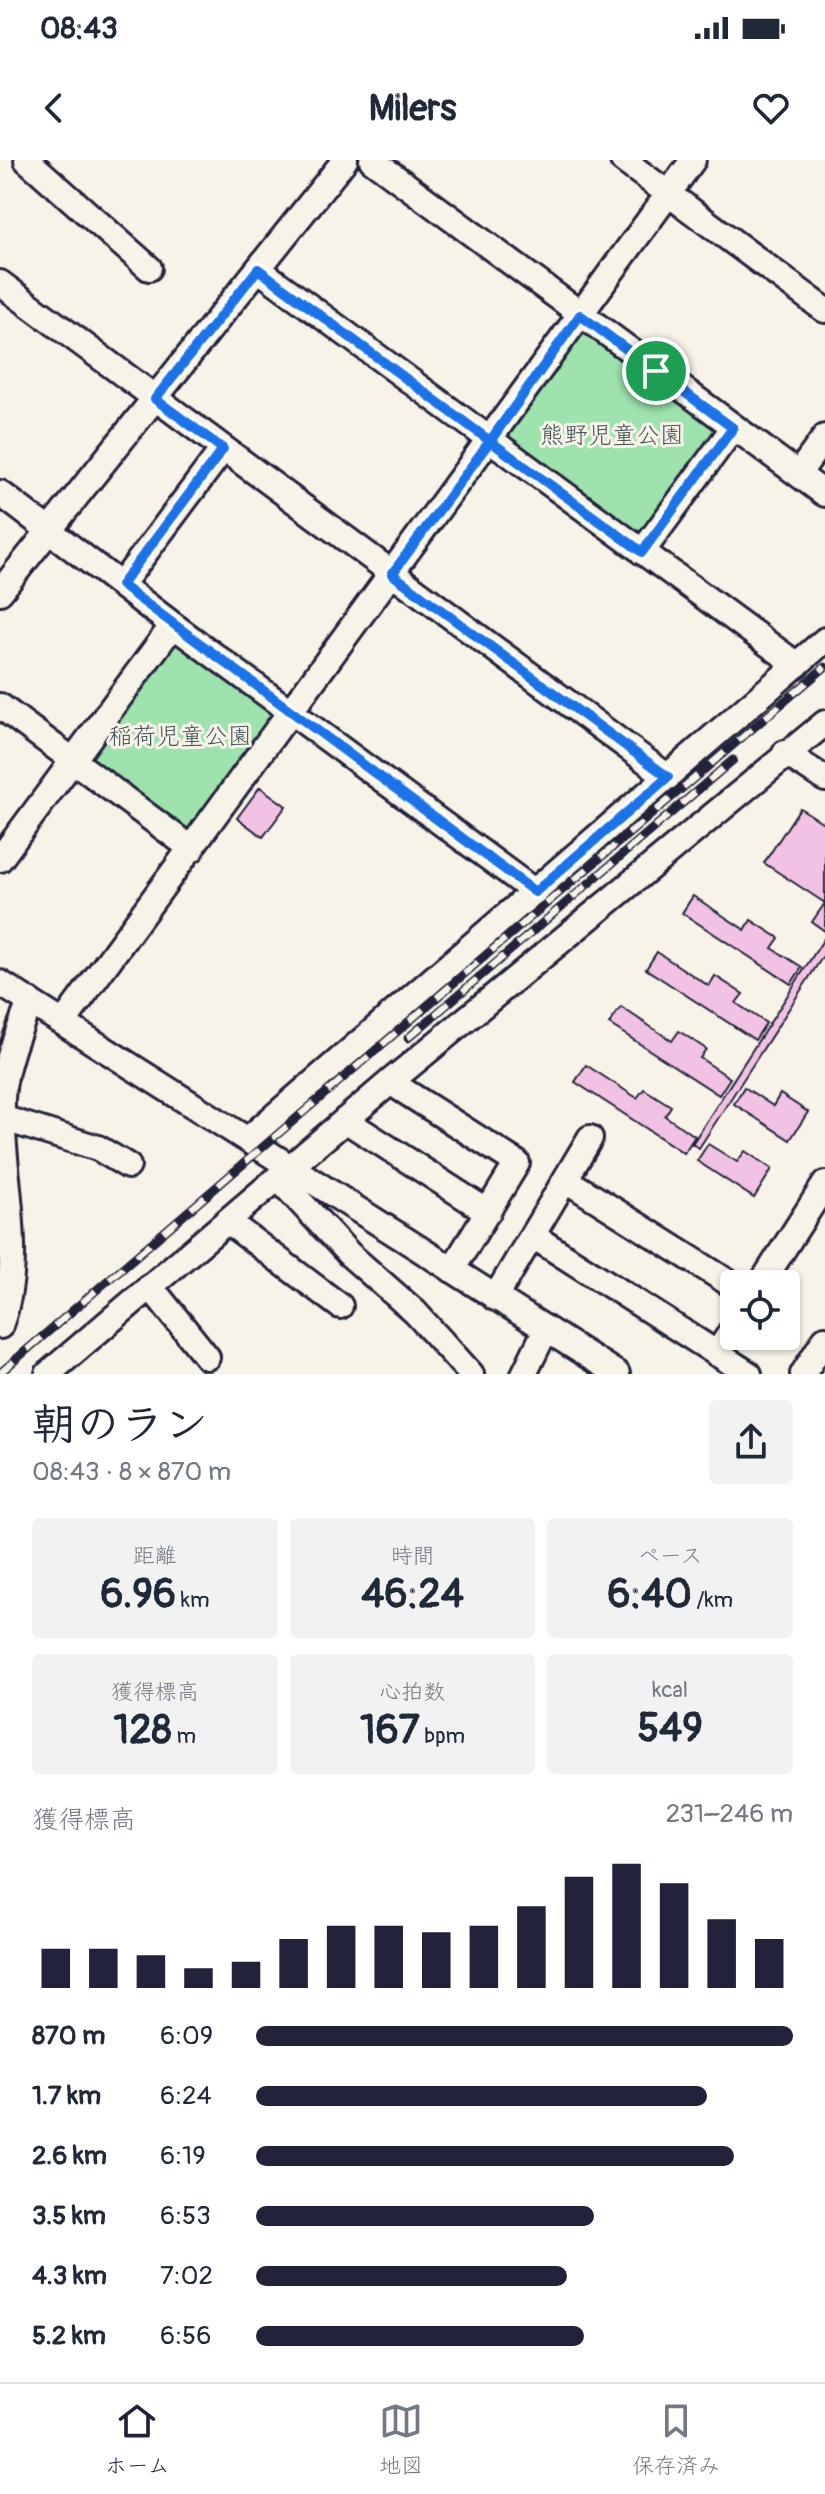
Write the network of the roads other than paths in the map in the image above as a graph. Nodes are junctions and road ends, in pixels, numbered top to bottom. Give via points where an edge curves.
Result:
1 (27, 160) edge
2 (345, 160) edge
3 (372, 160) edge
4 (623, 160) edge
5 (693, 160) edge
6 (668, 194) junction
7 (149, 268) dead end
8 (258, 269) junction
9 (0, 283) edge
10 (825, 310) edge
11 (580, 315) junction
12 (155, 399) junction
13 (733, 428) junction
14 (825, 437) edge
15 (490, 441) junction
16 (223, 449) junction
17 (798, 474) junction
18 (0, 493) edge
19 (825, 494) edge
20 (49, 530) junction
21 (642, 552) junction
22 (392, 574) junction
23 (121, 585) junction
24 (0, 592) edge
25 (173, 625) junction
26 (825, 640) edge
27 (797, 665) junction
28 (0, 706) edge
29 (292, 710) junction
30 (825, 723) edge
31 (785, 753) junction
32 (72, 759) junction
33 (668, 777) junction
34 (825, 779) edge
35 (192, 849) junction
36 (0, 859) edge
37 (535, 892) junction
38 (0, 983) edge
39 (30, 1002) junction
40 (63, 1023) junction
41 (390, 1082) junction
42 (2, 1118) junction
43 (345, 1120) junction
44 (590, 1138) dead end
45 (248, 1139) junction
46 (128, 1166) dead end
47 (284, 1172) junction
48 (566, 1180) junction
49 (825, 1184) edge
50 (3, 1194) edge
51 (488, 1212) junction
52 (227, 1221) junction
53 (533, 1236) junction
54 (452, 1270) junction
55 (770, 1270) edge
56 (720, 1277) edge
57 (150, 1286) junction
58 (495, 1298) junction
59 (340, 1306) dead end
60 (0, 1326) edge
61 (546, 1329) junction
62 (825, 1339) edge
63 (720, 1349) edge
64 (717, 1354) junction
65 (207, 1357) dead end
66 (48, 1374) edge
67 (471, 1374) edge
68 (524, 1374) edge
69 (617, 1374) edge
70 (749, 1374) edge
71 (803, 1374) edge

1 - 7 street
2 - 8 street
3 - 11 street
4 - 6 street
5 - 6 street
6 - 10 street
6 - 11 street
8 - 12 street
8 - 15 street
9 - 12 street
11 - 13 street
11 - 15 street
12 - 16 street
12 - 20 street
13 - 17 street
13 - 21 street
14 - 17 street
15 - 21 street
15 - 22 street
16 - 22 street
16 - 23 street
17 - 19 street
18 - 20 street
20 - 23 street
20 - 24 street
21 - 27 street
22 - 29 street
22 - 33 street
23 - 25 street
25 - 29 street
25 - 32 street
26 - 27 street
27 - 33 street
28 - 32 street
29 - 35 street
29 - 37 street
30 - 31 street
31 - 34 street
31 - 41 street
32 - 35 street
32 - 36 street
33 - 37 street
35 - 40 street
37 - 45 street
38 - 39 street
39 - 40 street
39 - 42 street via 9,1062
40 - 45 street
41 - 43 street
41 - 51 street via 517,1163
42 - 46 street via 98,1148
42 - 50 street
43 - 47 street
43 - 51 street
44 - 48 street
45 - 47 street
47 - 52 street
47 - 54 street
47 - 67 street via 349,1254 415,1312
48 - 53 street
48 - 56 street
49 - 55 street
50 - 60 street via 10,1249
51 - 54 street
52 - 57 street
52 - 59 street
53 - 58 street
53 - 64 street
54 - 58 street
57 - 65 street
57 - 66 street
58 - 61 street
61 - 68 street
61 - 69 street
62 - 71 street
63 - 64 street
64 - 70 street

